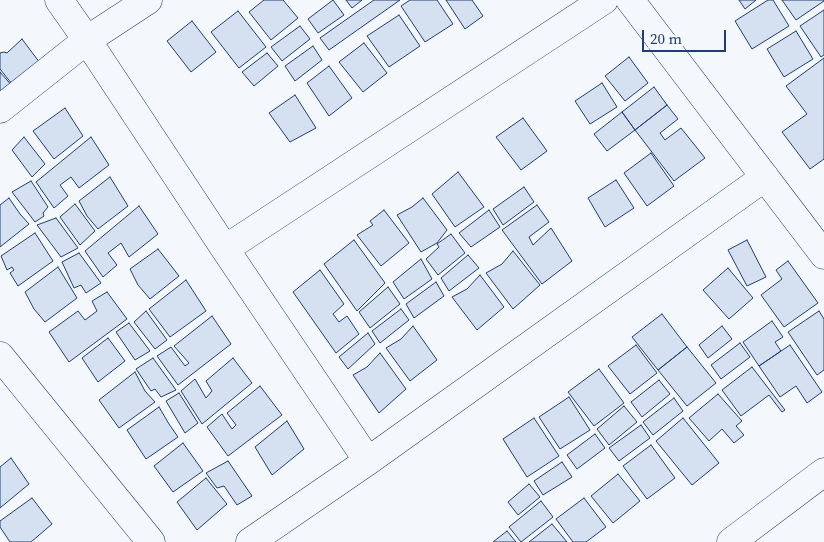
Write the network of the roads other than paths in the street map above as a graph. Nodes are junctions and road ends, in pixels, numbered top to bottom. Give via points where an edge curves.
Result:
1 (59, 0) edge
2 (148, 0) edge
3 (604, 0) edge
4 (630, 0) edge
5 (87, 40) junction
6 (0, 108) edge
7 (764, 177) junction
8 (225, 249) junction
9 (824, 255) edge
10 (0, 356) edge
11 (368, 461) junction
12 (824, 472) edge
13 (151, 542) edge
14 (250, 542) edge
15 (731, 542) edge

1 - 5 street
2 - 5 street
3 - 8 street
4 - 7 street
5 - 6 street
5 - 8 street
7 - 9 street
7 - 11 street
8 - 11 street
10 - 13 street
11 - 14 street
12 - 15 street

